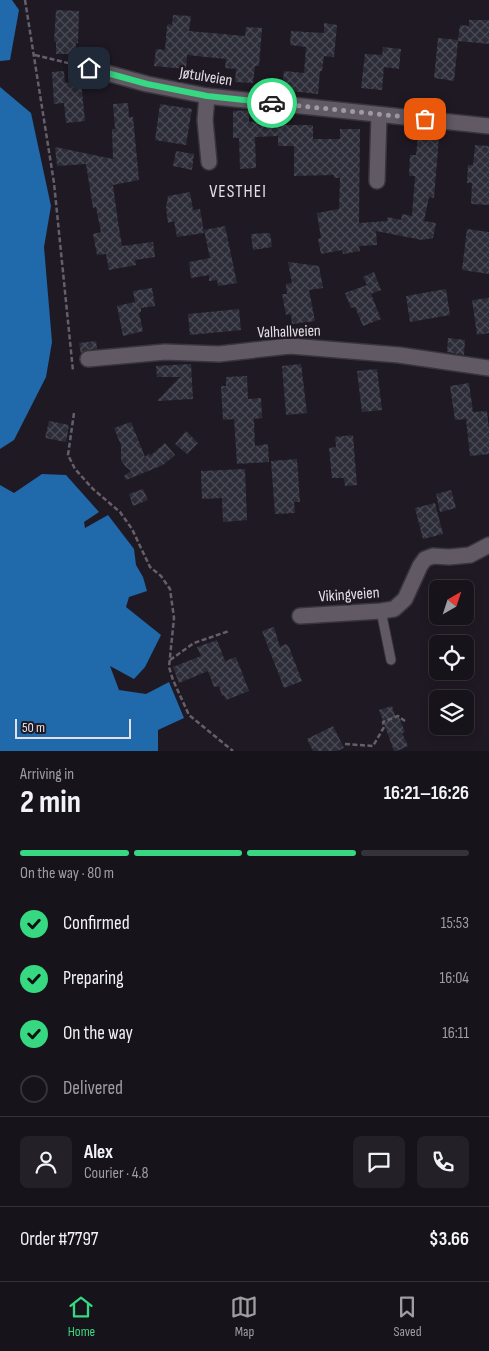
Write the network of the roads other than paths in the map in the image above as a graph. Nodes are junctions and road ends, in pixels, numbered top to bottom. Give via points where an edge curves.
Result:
1 (89, 68) road end
2 (207, 96) junction
3 (379, 115) junction
4 (489, 126) edge
5 (209, 162) dead end
6 (377, 181) dead end
7 (88, 359) dead end
8 (489, 368) edge
9 (489, 545) edge
10 (381, 611) junction
11 (300, 616) dead end
12 (391, 660) dead end

1 - 2 street, Jøtulveien
2 - 3 street, Jøtulveien
2 - 5 street via 205,120
3 - 4 street, Jøtulveien
3 - 6 street
7 - 8 street, Valhallveien via 165,352 218,354 290,346 399,355
9 - 10 street, Vikingveien via 470,555 433,556 425,560 402,602 394,609
10 - 11 street, Vikingveien
10 - 12 lane

